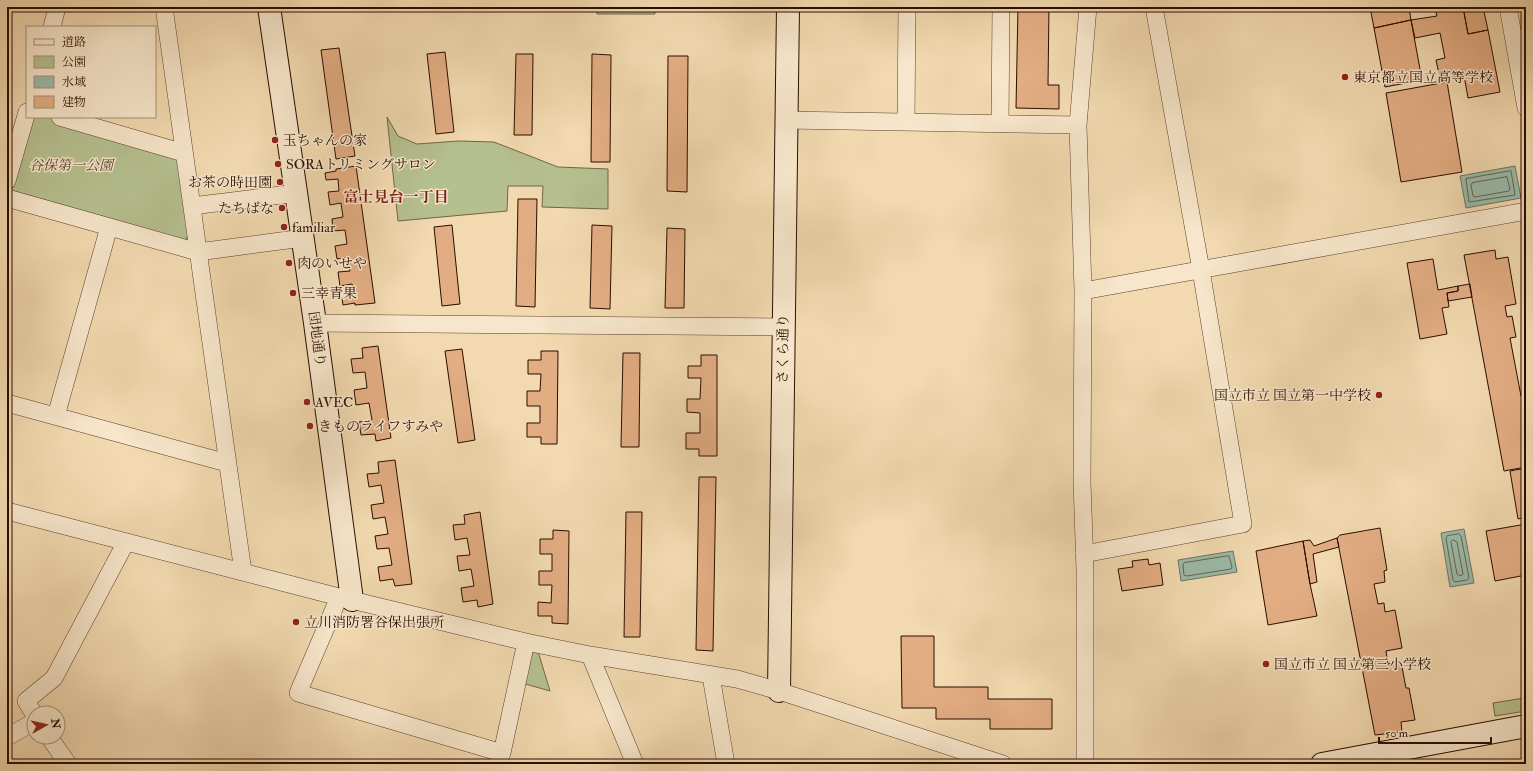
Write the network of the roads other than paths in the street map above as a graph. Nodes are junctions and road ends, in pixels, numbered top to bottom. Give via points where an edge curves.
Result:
1 (57, 7) edge
2 (164, 7) edge
3 (269, 7) edge
4 (788, 7) edge
5 (907, 7) edge
6 (1001, 7) edge
7 (1088, 7) edge
8 (1154, 7) edge
9 (1508, 7) edge
10 (52, 26) edge
11 (1526, 108) edge
12 (26, 115) edge
13 (63, 118) edge
14 (786, 120) junction
15 (906, 122) junction
16 (1000, 124) junction
17 (1078, 125) junction
18 (184, 153) junction
19 (7, 181) edge
20 (297, 193) junction
21 (7, 198) edge
22 (192, 206) junction
23 (1526, 211) edge
24 (109, 227) junction
25 (303, 238) junction
26 (198, 252) junction
27 (1201, 270) junction
28 (1083, 291) junction
29 (315, 323) junction
30 (784, 327) junction
31 (7, 403) edge
32 (56, 416) junction
33 (227, 463) junction
34 (7, 511) edge
35 (126, 542) junction
36 (1084, 554) junction
37 (243, 572) junction
38 (346, 599) junction
39 (526, 642) junction
40 (590, 655) junction
41 (711, 676) junction
42 (780, 691) junction
43 (28, 705) edge
44 (26, 726) edge
45 (1526, 726) edge
46 (7, 737) edge
47 (55, 745) edge
48 (68, 764) edge
49 (635, 764) edge
50 (726, 764) edge
51 (1003, 764) edge
52 (1086, 764) edge
53 (1322, 764) edge

1 - 10 street
2 - 18 street
3 - 20 street, 団地通り
4 - 14 street, さくら通り
5 - 15 street
6 - 16 street
7 - 17 street
8 - 27 street
9 - 11 street
12 - 19 street
13 - 18 street
14 - 15 street
14 - 30 street, さくら通り
15 - 16 street
16 - 17 street
17 - 28 street
18 - 22 street
20 - 22 street
20 - 25 street, 団地通り
21 - 24 street
22 - 26 street
23 - 27 street
24 - 26 street
24 - 32 street
25 - 26 street
25 - 29 street, 団地通り
26 - 33 street
27 - 28 street
27 - 36 street via 1243,524
28 - 36 street
29 - 30 street
29 - 38 street, 団地通り
30 - 42 street, さくら通り
31 - 32 street
32 - 33 street
33 - 37 street
34 - 35 street
35 - 37 street
35 - 43 street via 54,678 26,701
36 - 52 street
37 - 38 street
38 - 39 street
38 - 39 street via 298,693 502,753
39 - 40 street
40 - 41 street
40 - 49 street
41 - 42 street via 737,679
41 - 50 street
42 - 51 street
44 - 46 street
45 - 53 street
47 - 48 street

